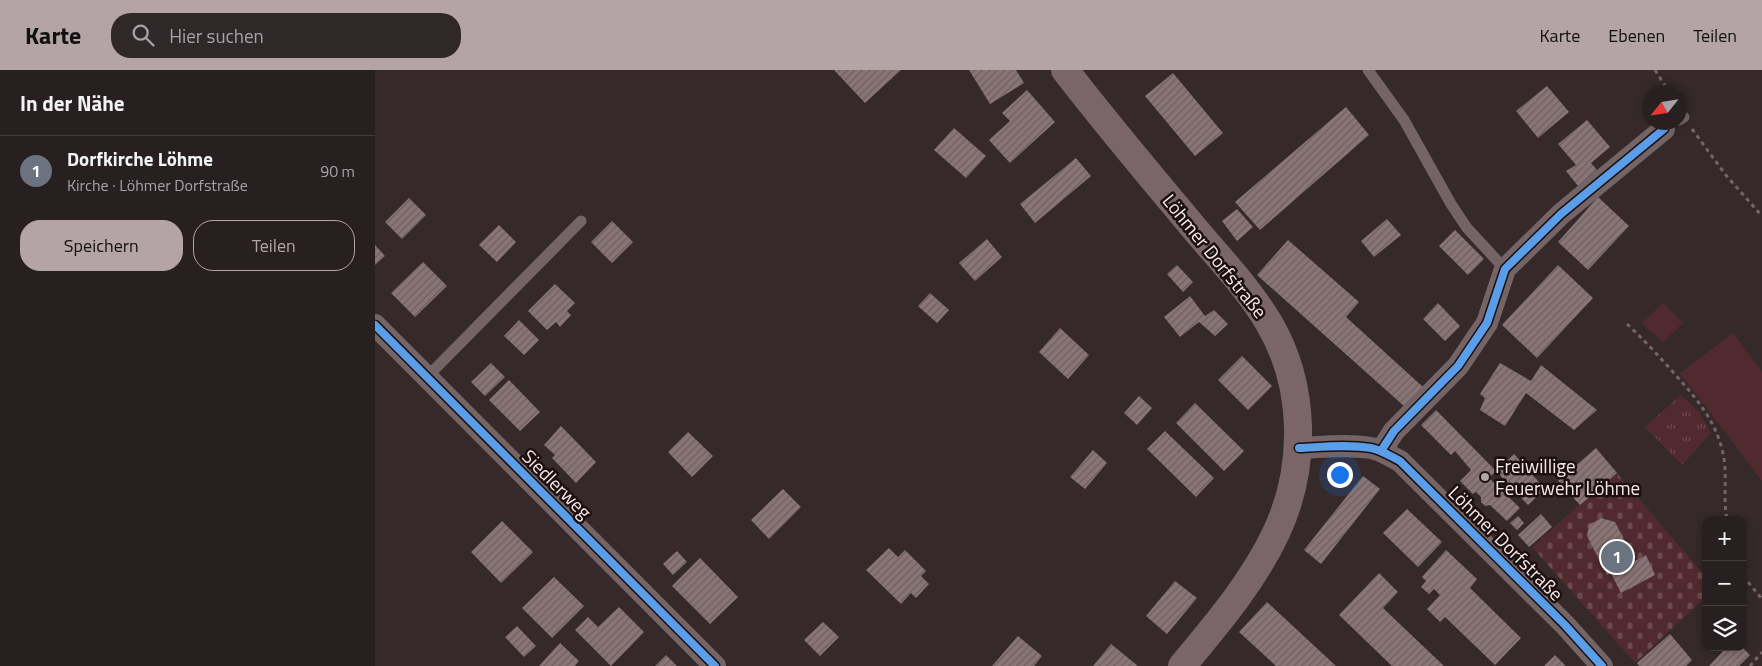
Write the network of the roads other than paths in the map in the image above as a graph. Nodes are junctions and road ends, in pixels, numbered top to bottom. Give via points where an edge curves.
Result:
1 (1065, 70) edge
2 (1368, 70) edge
3 (1666, 130) edge
4 (581, 221) dead end
5 (1505, 269) junction
6 (375, 325) edge
7 (427, 377) junction
8 (1299, 448) junction
9 (1381, 451) junction
10 (715, 666) edge
11 (1183, 666) edge
12 (1602, 666) edge

1 - 8 main road, Löhmer Dorfstraße via 1243,286 1269,323 1294,388
2 - 5 lane via 1405,120 1467,228
3 - 5 street via 1561,214
4 - 7 lane
5 - 9 street via 1487,323 1458,366 1394,431
6 - 7 street, Siedlerweg
7 - 10 street, Siedlerweg
8 - 9 street, Löhmer Dorfstraße via 1347,446
8 - 11 main road via 1289,497 1264,556 1223,616
9 - 12 street, Löhmer Dorfstraße via 1400,460

